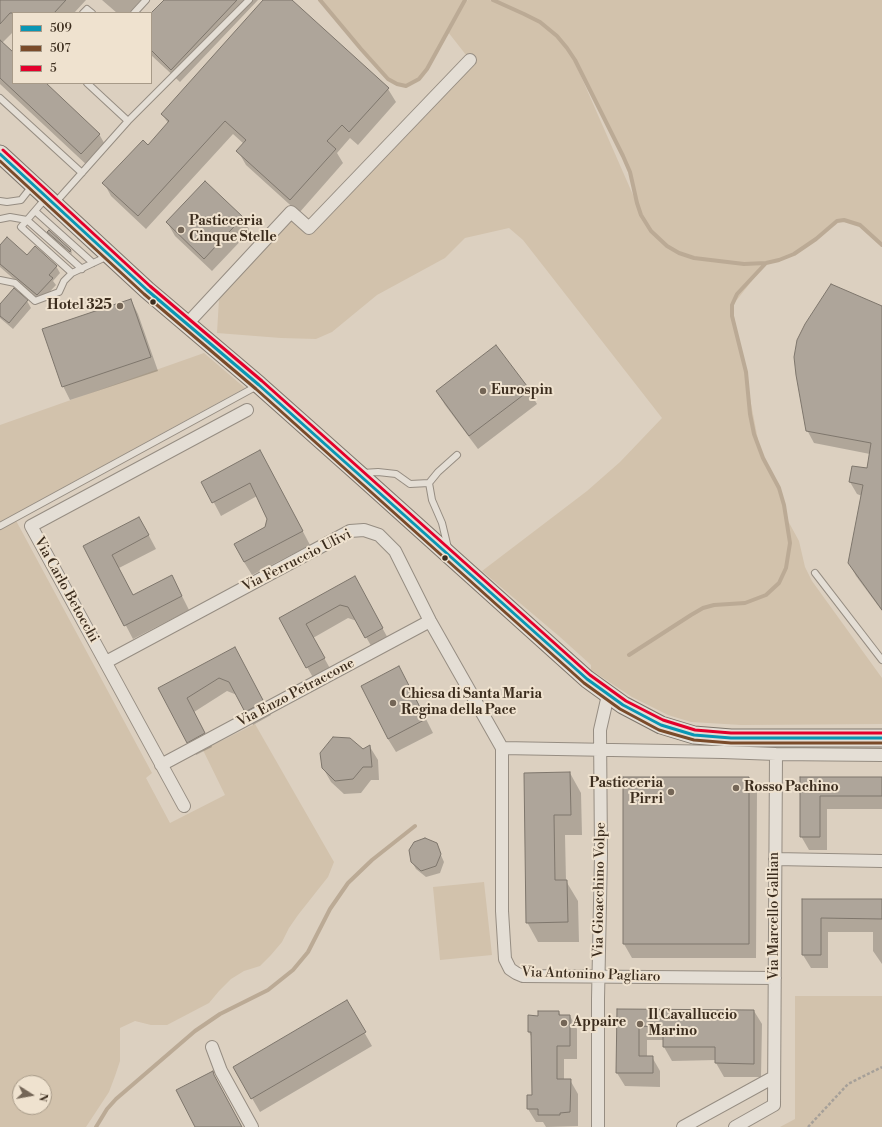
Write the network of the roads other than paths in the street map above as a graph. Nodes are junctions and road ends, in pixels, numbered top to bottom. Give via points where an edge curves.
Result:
1 (146, 0) edge
2 (249, 0) edge
3 (135, 12) edge
4 (470, 60) dead end
5 (88, 84) edge
6 (0, 98) edge
7 (128, 121) junction
8 (0, 154) edge
9 (82, 173) junction
10 (33, 184) junction
11 (51, 200) junction
12 (0, 201) edge
13 (35, 211) junction
14 (0, 219) edge
15 (27, 220) junction
16 (110, 256) junction
17 (93, 263) junction
18 (82, 269) junction
19 (72, 273) junction
20 (0, 280) edge
21 (187, 324) junction
22 (259, 385) junction
23 (247, 410) dead end
24 (457, 455) dead end
25 (359, 474) junction
26 (429, 482) junction
27 (0, 526) edge
28 (449, 554) junction
29 (815, 573) dead end
30 (430, 621) junction
31 (882, 660) edge
32 (106, 662) junction
33 (608, 695) junction
34 (882, 738) edge
35 (502, 748) junction
36 (600, 749) junction
37 (776, 754) junction
38 (882, 755) edge
39 (161, 765) junction
40 (184, 806) dead end
41 (776, 859) junction
42 (882, 861) edge
43 (599, 976) junction
44 (775, 978) junction
45 (212, 1047) dead end
46 (774, 1077) junction
47 (252, 1127) edge
48 (598, 1127) edge
49 (683, 1127) edge
50 (735, 1127) edge

1 - 3 lane
2 - 7 lane
4 - 21 street via 309,228 291,212
5 - 7 lane
6 - 9 lane
7 - 9 lane
8 - 10 main road
9 - 11 lane
10 - 11 main road
10 - 12 lane via 21,200
11 - 13 lane
11 - 16 main road
13 - 15 lane
13 - 17 lane
14 - 15 lane via 10,217
15 - 18 lane
15 - 19 lane via 21,227
16 - 17 lane
16 - 21 main road
17 - 18 lane
18 - 19 lane
19 - 20 lane via 64,281 59,292 35,301 15,283
21 - 22 main road
22 - 25 main road
22 - 27 lane
23 - 32 street, Via Carlo Betocchi via 31,526
24 - 26 lane
25 - 26 lane via 386,472 396,474 410,484
25 - 28 main road
26 - 28 lane
28 - 33 main road
29 - 31 lane
30 - 32 street, Via Ferruccio Ulivi via 394,551 379,535 364,530 350,531
30 - 35 street, Via Ferruccio Ulivi
30 - 39 street, Via Enzo Petraccone
32 - 39 street, Via Carlo Betocchi
33 - 34 main road via 653,721 694,735 731,738
33 - 36 street, Via Gioacchino Volpe via 600,730
35 - 36 street
35 - 43 street, Via Antonino Pagliaro via 502,911 505,958 508,966 522,976
36 - 37 street
36 - 43 street, Via Gioacchino Volpe
37 - 38 street
37 - 41 street, Via Marcello Gallian
39 - 40 street, Via Carlo Betocchi
41 - 42 street
41 - 44 street, Via Marcello Gallian
43 - 44 street, Via Antonino Pagliaro
43 - 48 street, Via Gioacchino Volpe
44 - 46 street, Via Marcello Gallian
45 - 47 street via 221,1071
46 - 49 street
46 - 50 street, Via Marcello Gallian via 774,1105

